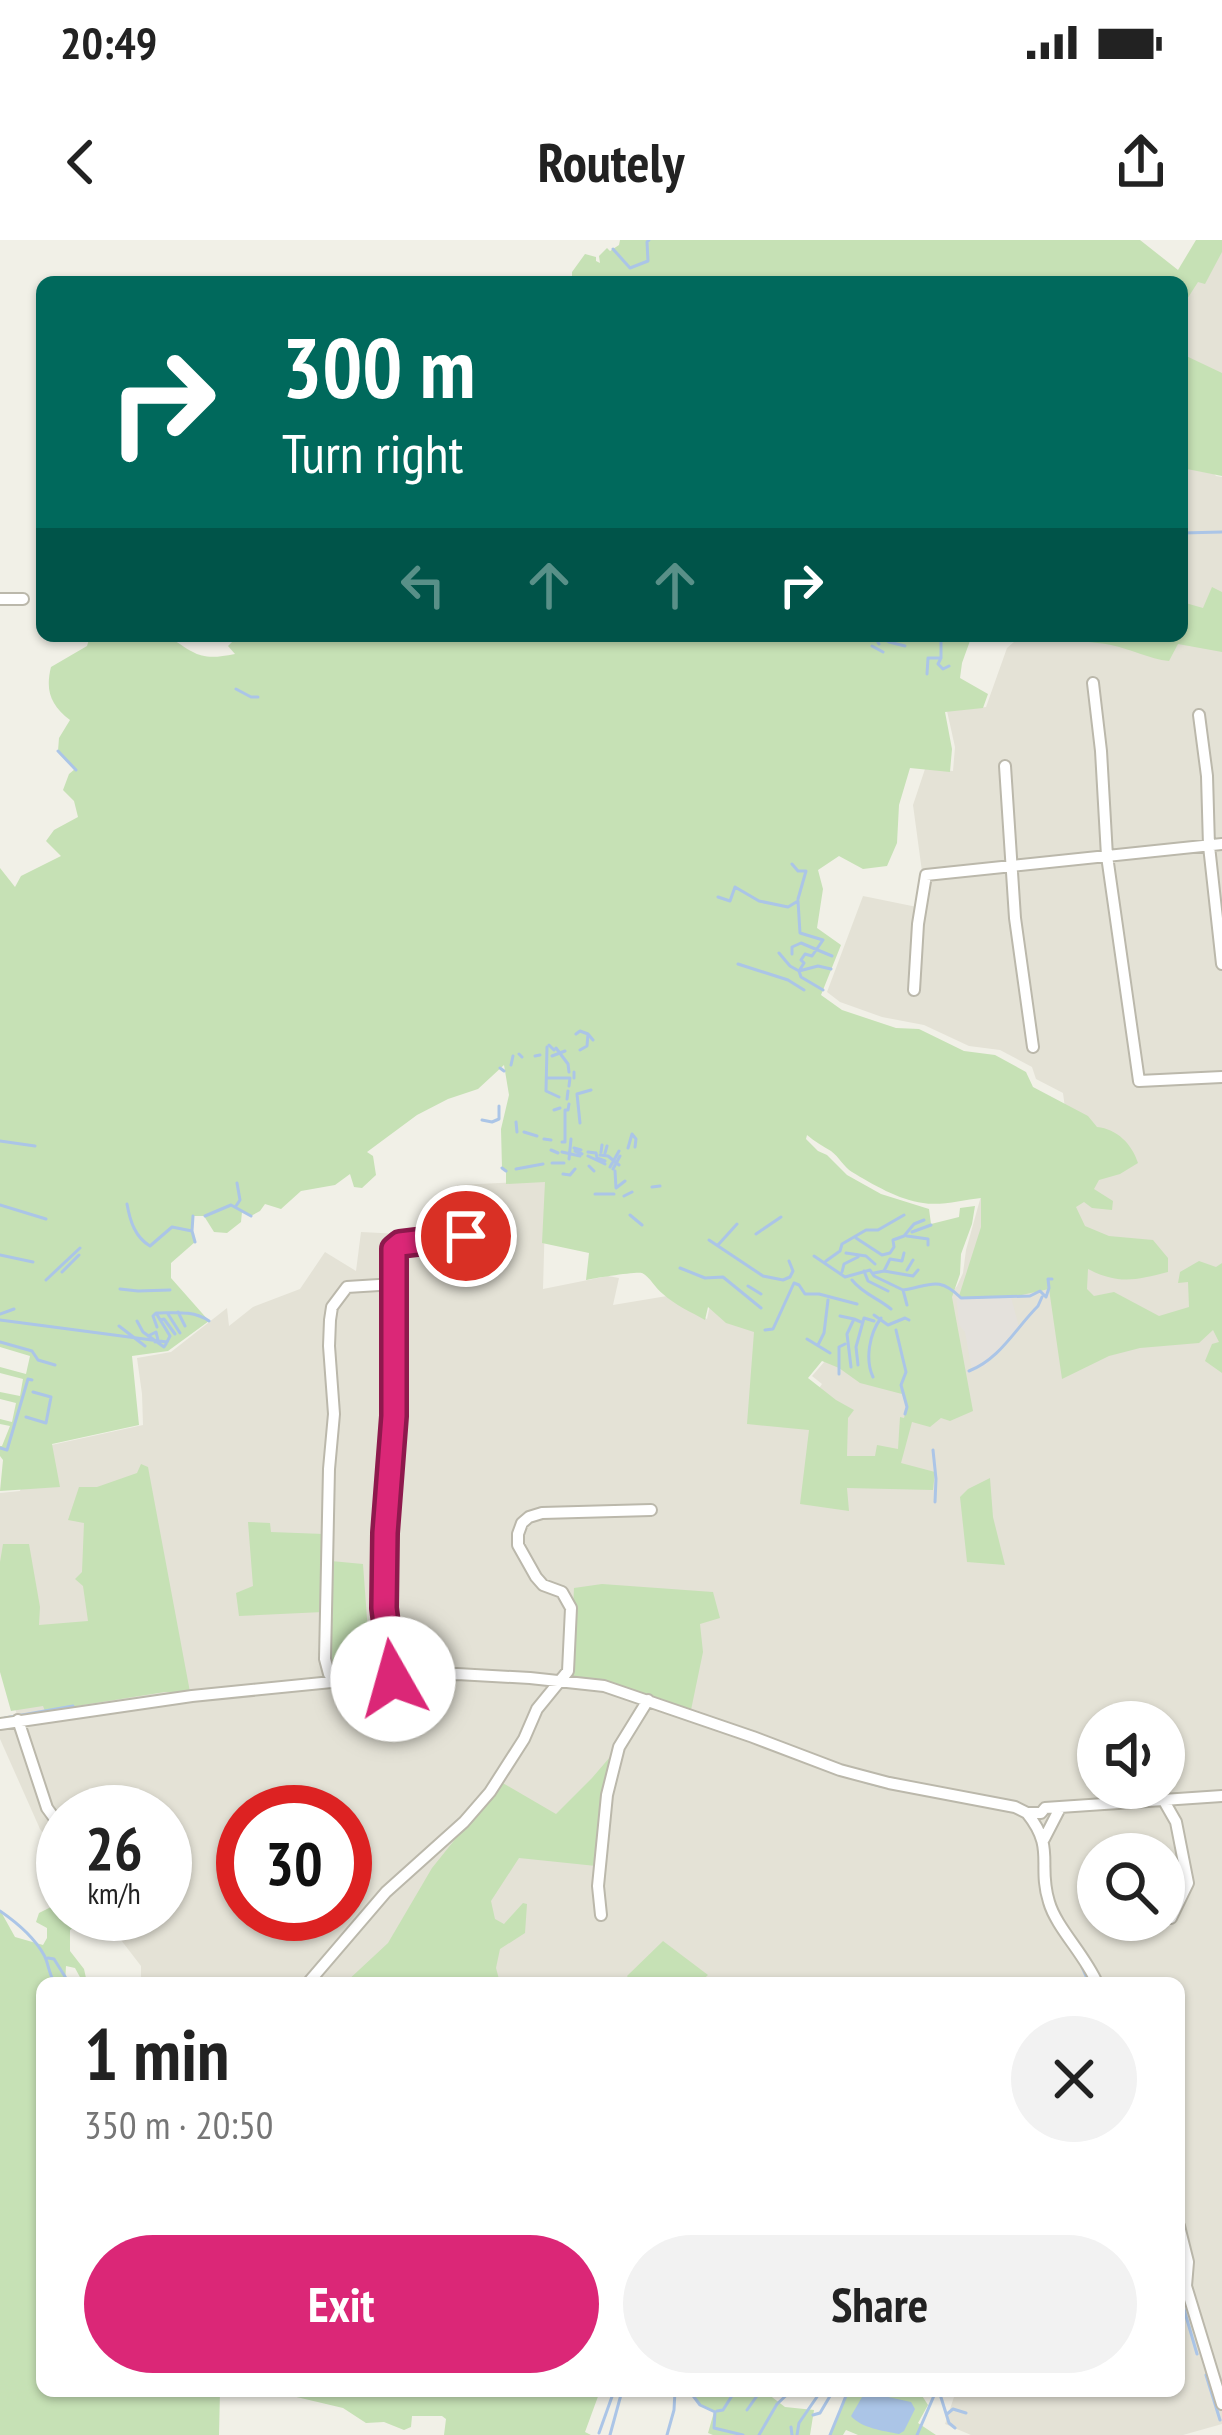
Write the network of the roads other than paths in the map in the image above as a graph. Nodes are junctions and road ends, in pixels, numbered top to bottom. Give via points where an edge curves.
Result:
1 (0, 598) edge
2 (23, 599) dead end
3 (1093, 683) dead end
4 (1199, 715) dead end
5 (1005, 766) dead end
6 (1215, 845) edge
7 (1108, 856) junction
8 (1011, 867) junction
9 (1222, 964) edge
10 (914, 990) dead end
11 (1033, 1047) dead end
12 (1222, 1077) edge
13 (466, 1236) dead end
14 (395, 1284) junction
15 (651, 1510) dead end
16 (393, 1679) junction
17 (336, 1682) junction
18 (561, 1682) junction
19 (648, 1700) junction
20 (18, 1720) junction
21 (0, 1724) edge
22 (39, 1785) edge
23 (1222, 1796) edge
24 (1185, 1799) edge
25 (1077, 1807) edge
26 (1060, 1808) junction
27 (1027, 1813) junction
28 (1044, 1839) junction
29 (601, 1915) dead end
30 (313, 1977) edge
31 (1094, 1977) edge
32 (1185, 2250) edge
33 (1222, 2404) edge

1 - 2 street
3 - 7 street
4 - 6 street
5 - 8 street
6 - 7 street
6 - 9 street
7 - 8 street
7 - 12 street via 1139,1081
8 - 10 street via 926,875
8 - 11 street
13 - 14 street via 400,1244
14 - 16 street via 384,1608
14 - 17 street via 347,1286 332,1307 325,1659
15 - 18 street via 542,1514 521,1523 518,1545 530,1569 572,1608
16 - 17 street
16 - 18 street via 457,1674
17 - 20 street
18 - 19 street
18 - 30 street via 537,1708 490,1792 386,1892
19 - 27 street via 840,1771
19 - 29 street via 619,1747 608,1795
20 - 21 street
20 - 22 street
23 - 24 street
25 - 26 street
26 - 27 street
26 - 28 street
27 - 28 street
28 - 31 street via 1049,1906
32 - 33 street via 1186,2286

